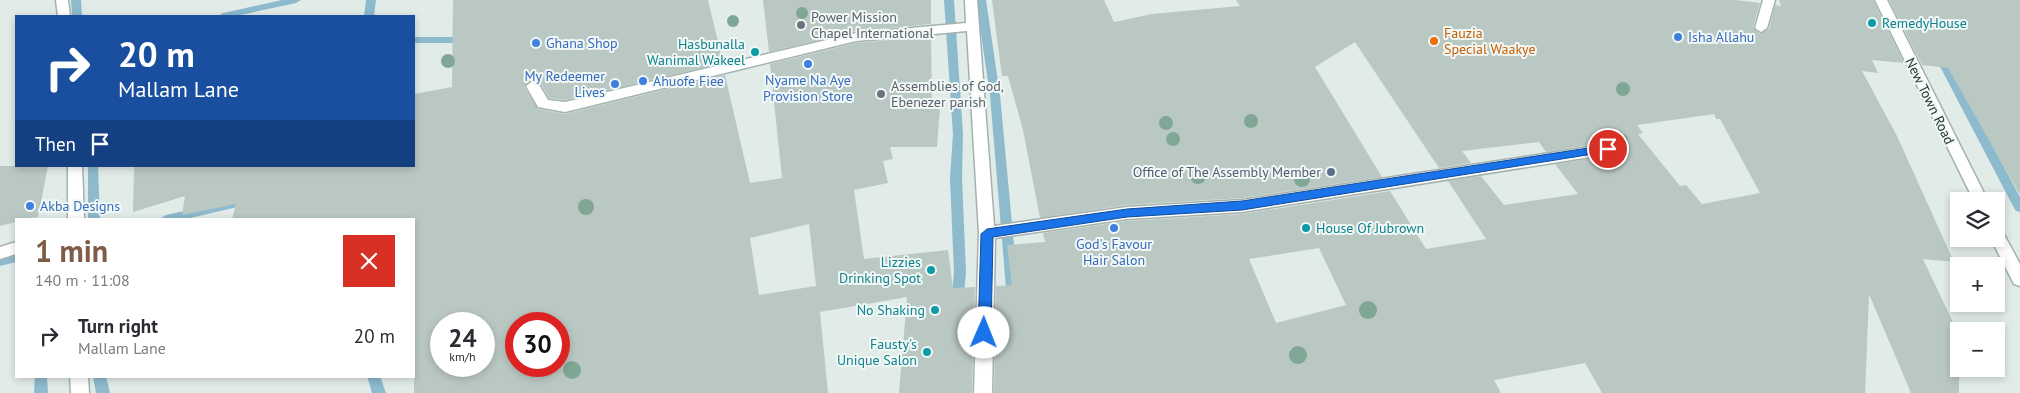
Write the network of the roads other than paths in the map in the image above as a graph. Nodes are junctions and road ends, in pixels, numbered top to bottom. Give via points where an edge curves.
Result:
1 (62, 0) edge
2 (971, 0) edge
3 (1769, 0) edge
4 (1881, 0) edge
5 (64, 15) edge
6 (973, 26) junction
7 (1761, 28) dead end
8 (533, 86) dead end
9 (1608, 149) dead end
10 (75, 167) edge
11 (1977, 192) edge
12 (76, 218) edge
13 (987, 234) junction
14 (2003, 247) edge
15 (15, 248) edge
16 (0, 253) edge
17 (2020, 280) edge
18 (79, 378) edge
19 (80, 393) edge
20 (983, 393) edge

1 - 5 street
2 - 6 street
3 - 7 street
4 - 11 street, New Town Road
6 - 8 street via 856,37 565,107 543,104
6 - 13 street
9 - 13 street via 1242,206 1127,213
10 - 12 street
13 - 20 street
14 - 17 street
15 - 16 street
18 - 19 street

